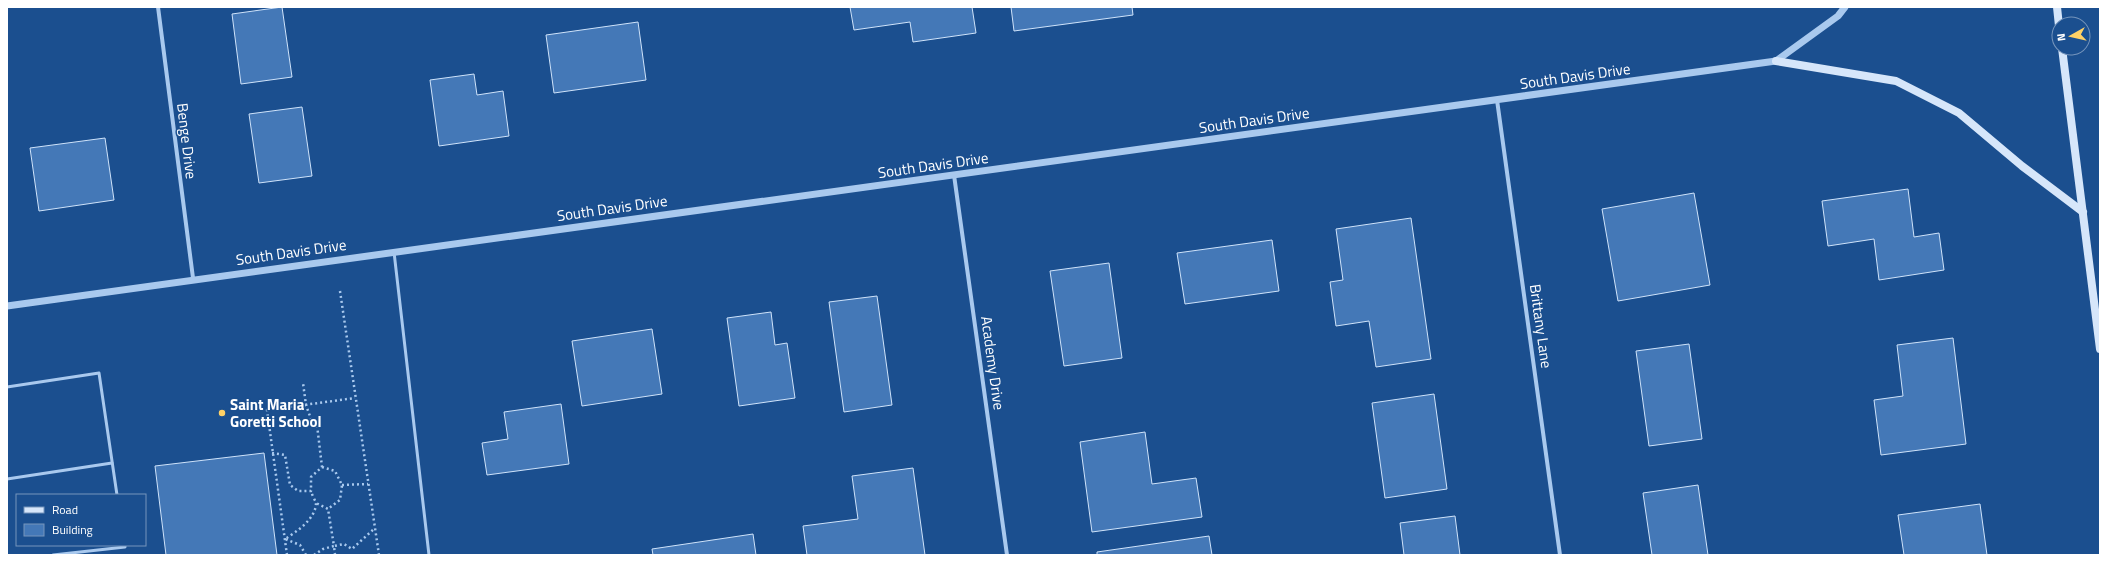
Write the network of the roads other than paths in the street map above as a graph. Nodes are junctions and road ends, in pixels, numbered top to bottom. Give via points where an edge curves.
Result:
1 (158, 7) edge
2 (1845, 7) edge
3 (2063, 56) edge
4 (1776, 61) junction
5 (1497, 100) junction
6 (954, 175) junction
7 (2083, 212) junction
8 (394, 251) junction
9 (193, 278) junction
10 (7, 306) edge
11 (2100, 350) edge
12 (7, 388) edge
13 (112, 463) junction
14 (7, 479) edge
15 (117, 494) edge
16 (124, 546) edge
17 (53, 555) edge
18 (429, 555) edge
19 (1007, 555) edge
20 (1560, 555) edge

1 - 9 street, Benge Drive
2 - 4 street, South Davis Drive via 1838,16
3 - 7 main road
4 - 5 street, South Davis Drive
4 - 7 main road via 1896,81 1959,113 2022,166
5 - 6 street, South Davis Drive
5 - 20 street, Brittany Lane
6 - 8 street, South Davis Drive
6 - 19 street, Academy Drive
7 - 11 main road
8 - 9 street, South Davis Drive
8 - 18 lane
9 - 10 street, South Davis Drive
12 - 13 lane via 99,373
13 - 14 lane
13 - 15 lane
16 - 17 lane

